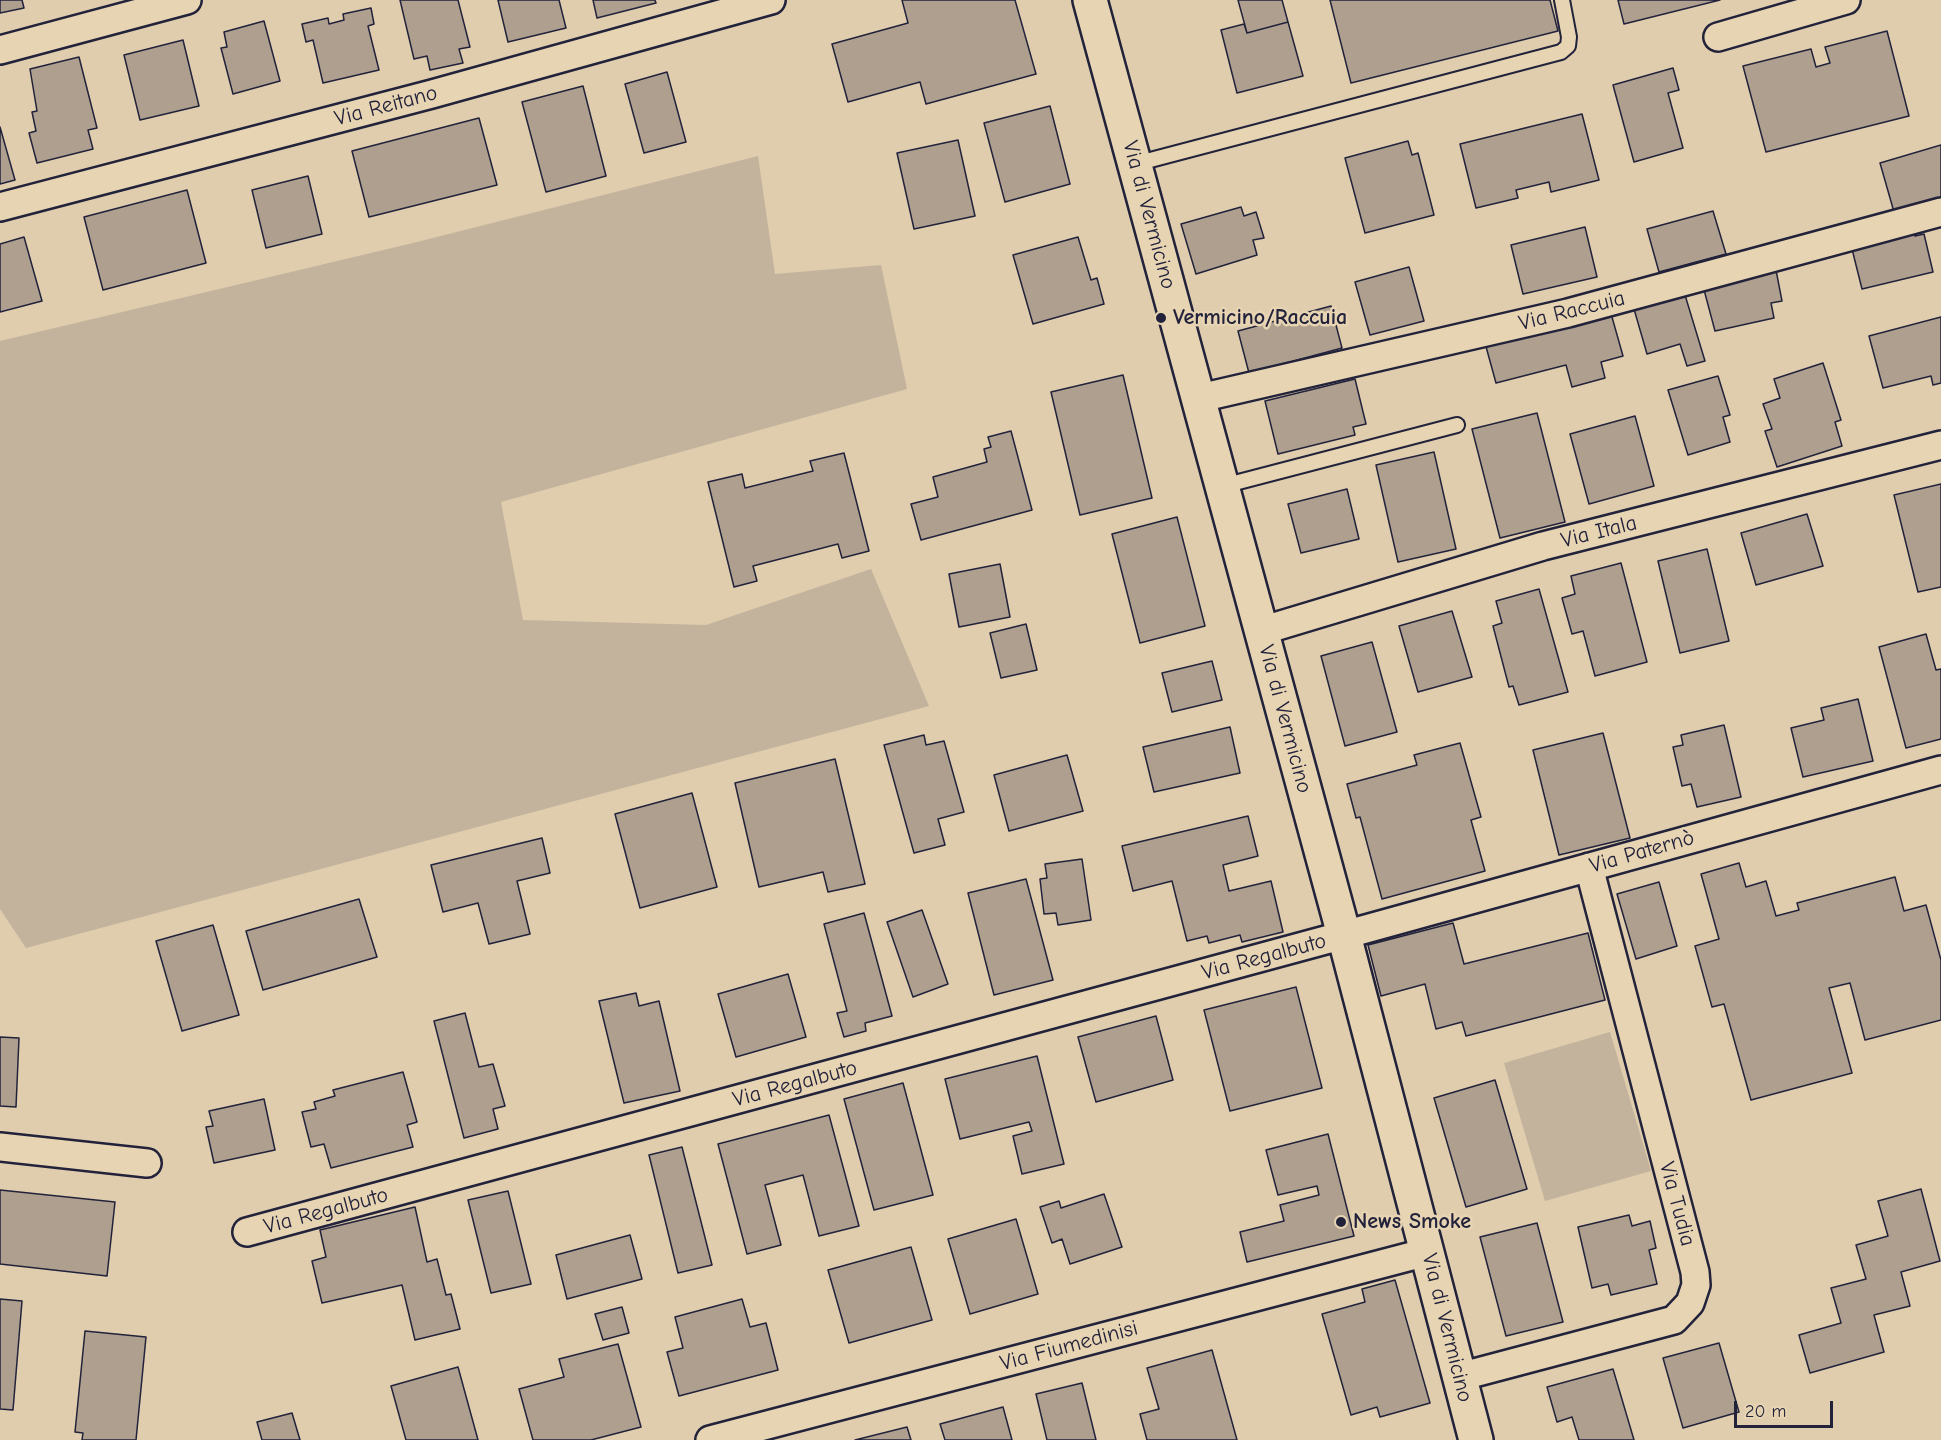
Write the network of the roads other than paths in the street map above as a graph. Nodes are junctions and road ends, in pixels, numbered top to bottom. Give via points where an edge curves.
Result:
1 (187, 0) edge
2 (771, 0) edge
3 (1090, 0) edge
4 (1562, 0) edge
5 (1845, 0) edge
6 (1718, 37) dead end
7 (0, 50) edge
8 (1135, 164) junction
9 (0, 207) edge
10 (1941, 212) edge
11 (1200, 398) junction
12 (1457, 425) dead end
13 (1941, 446) edge
14 (1223, 486) junction
15 (1261, 631) junction
16 (1941, 770) edge
17 (1589, 867) junction
18 (1344, 935) junction
19 (0, 1147) edge
20 (147, 1163) dead end
21 (247, 1232) dead end
22 (1427, 1252) junction
23 (1460, 1377) junction
24 (710, 1440) edge
25 (1476, 1440) edge

1 - 7 street
2 - 9 street, Via Reitano
3 - 8 main road, Via di Vermicino
4 - 8 lane via 1569,37 1568,46 1561,52
5 - 6 street
8 - 11 main road, Via di Vermicino
10 - 11 street, Via Raccuia via 1568,313
11 - 14 main road, Via di Vermicino
12 - 14 lane
13 - 15 street, Via Itala via 1543,546
14 - 15 main road, Via di Vermicino
15 - 18 main road, Via di Vermicino
16 - 17 street, Via Paternò
17 - 18 street, Via Paternò
17 - 23 street, Via Tudia via 1696,1286 1690,1302 1674,1320
18 - 21 street, Via Regalbuto
18 - 22 main road, Via di Vermicino
19 - 20 street
22 - 23 main road, Via di Vermicino
22 - 24 street, Via Fiumedinisi
23 - 25 main road, Via di Vermicino

